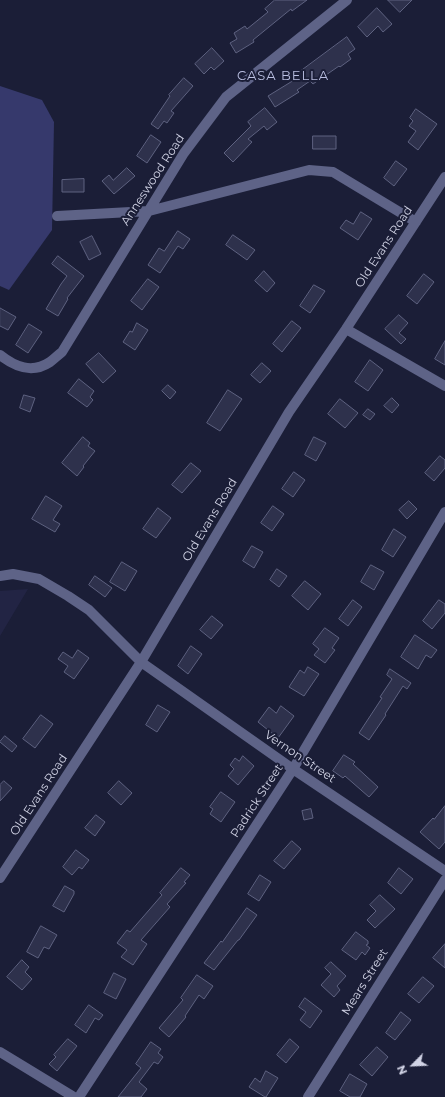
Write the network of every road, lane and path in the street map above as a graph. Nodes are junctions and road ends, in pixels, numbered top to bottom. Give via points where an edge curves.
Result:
1 (347, 0) edge
2 (445, 177) edge
3 (149, 211) junction
4 (57, 216) dead end
5 (416, 222) junction
6 (346, 329) junction
7 (0, 355) edge
8 (445, 386) edge
9 (445, 512) edge
10 (0, 576) edge
11 (141, 662) junction
12 (293, 769) junction
13 (445, 871) edge
14 (0, 878) edge
15 (445, 880) edge
16 (0, 1052) edge
17 (74, 1097) edge
18 (79, 1097) edge
19 (308, 1097) edge

1 - 3 street, Anneswood Road via 226,97 184,153
2 - 5 street, Old Evans Road
3 - 4 street
3 - 5 street via 309,170 333,172
3 - 7 street, Anneswood Road via 62,352 50,362 36,368 21,368
5 - 6 street, Old Evans Road
6 - 8 street
6 - 11 street, Old Evans Road via 288,412
9 - 12 street, Padrick Street
10 - 11 street, Vernon Street via 13,574 39,579 68,596 89,610
11 - 12 street, Vernon Street
11 - 14 street, Old Evans Road
12 - 13 street, Vernon Street
12 - 18 street, Padrick Street
15 - 19 street, Mears Street
16 - 17 street

